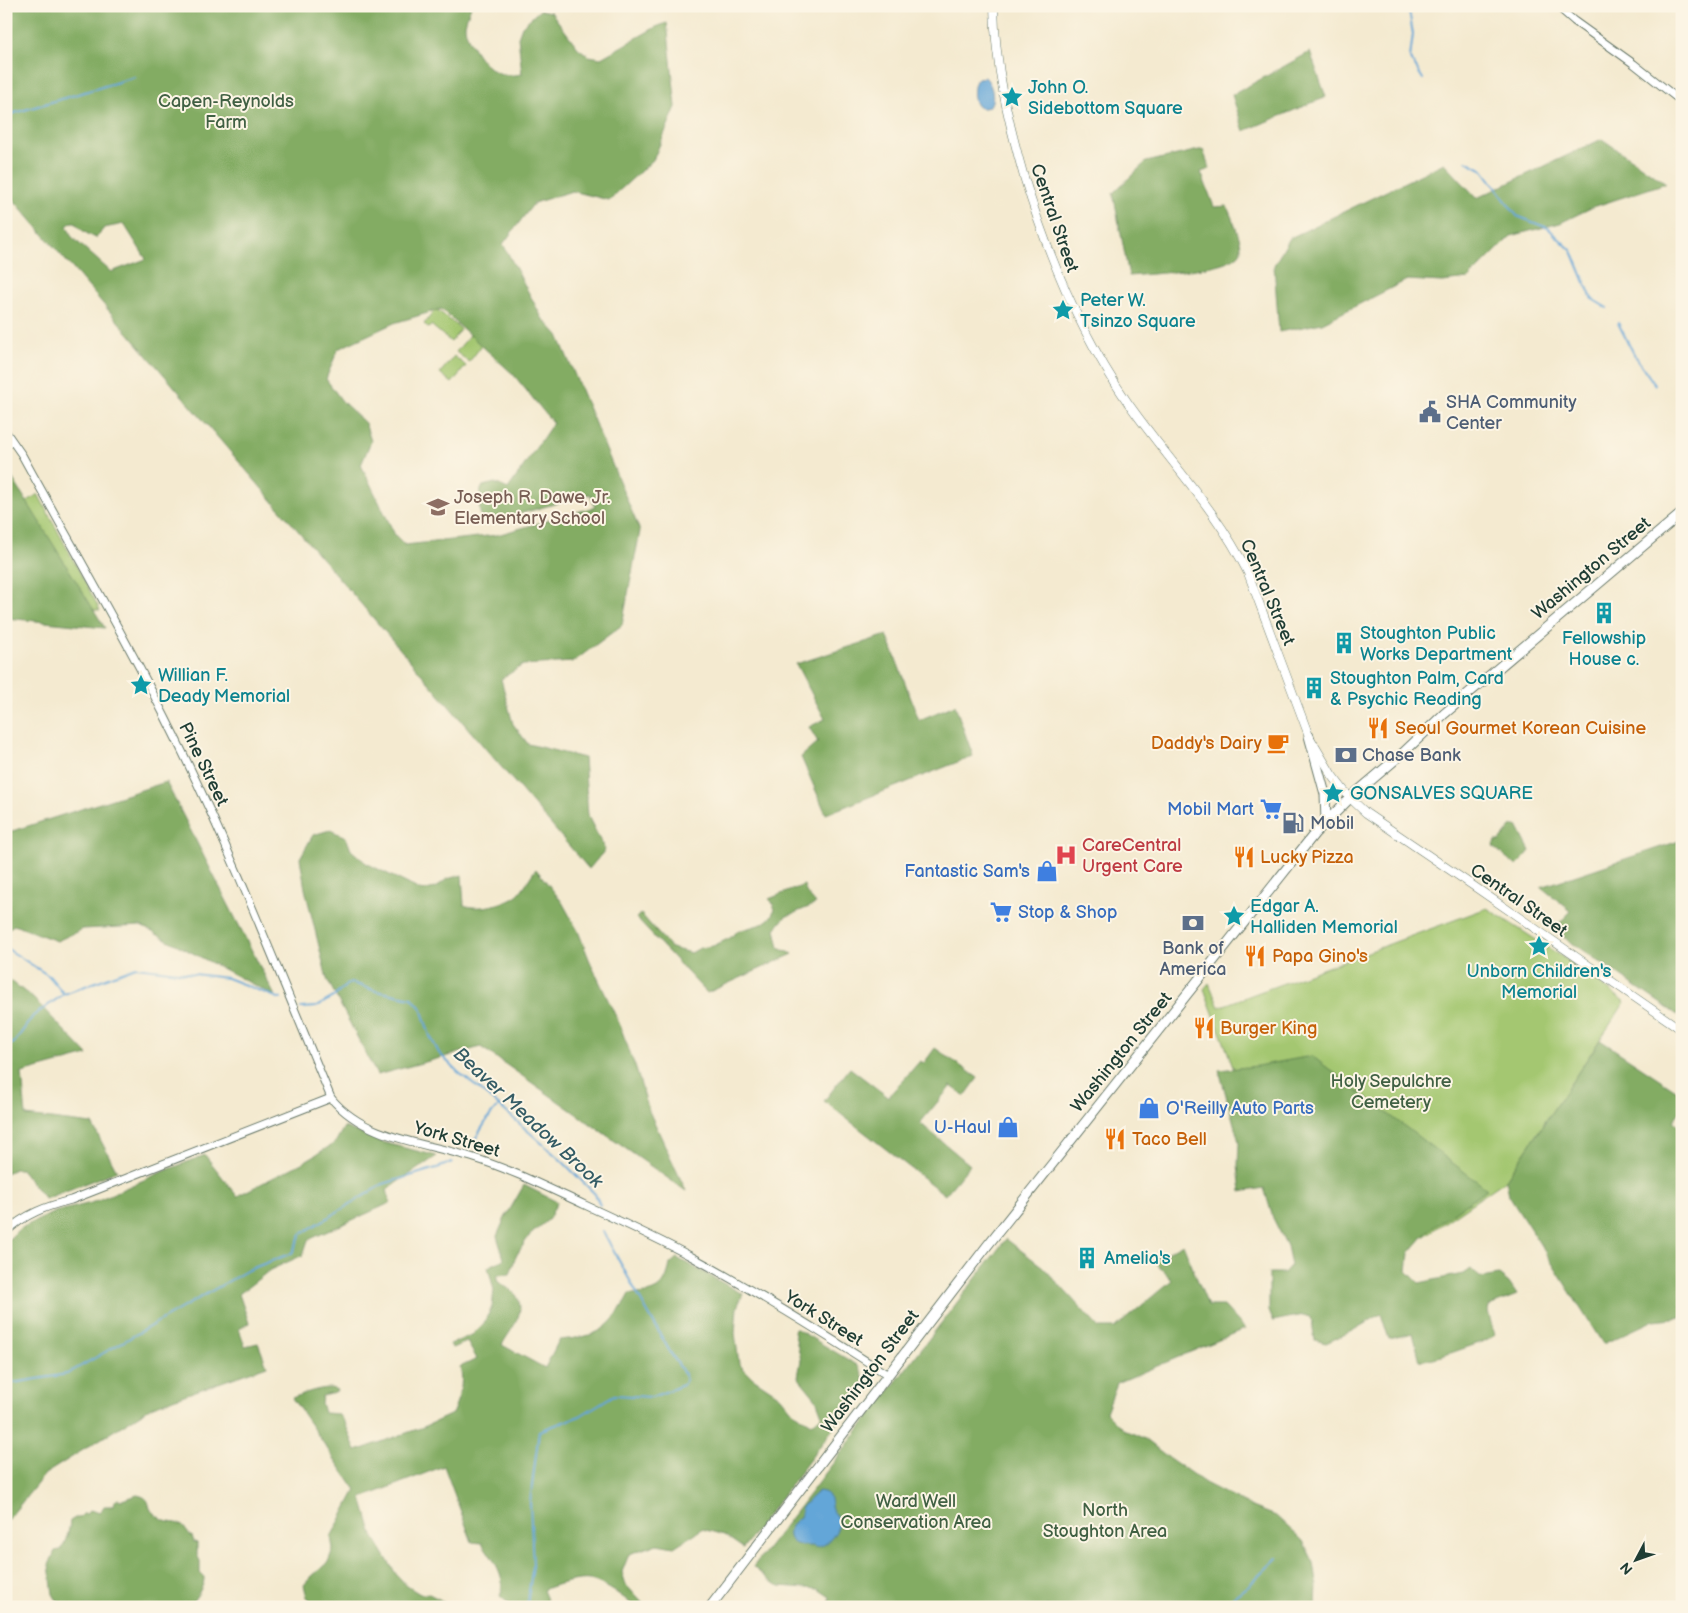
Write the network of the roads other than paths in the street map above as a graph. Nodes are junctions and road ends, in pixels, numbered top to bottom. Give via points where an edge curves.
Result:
1 (994, 6) edge
2 (1557, 6) edge
3 (1682, 102) edge
4 (6, 432) edge
5 (1682, 513) edge
6 (1309, 736) junction
7 (1350, 798) junction
8 (1326, 821) junction
9 (1682, 1030) edge
10 (331, 1098) junction
11 (6, 1232) edge
12 (888, 1376) junction
13 (710, 1607) edge

1 - 6 main road, Central Street via 1001,81 1014,142 1041,232 1067,297 1107,371 1147,429 1202,497 1248,572
2 - 3 street
4 - 10 street, Pine Street via 22,455 177,740 218,826
5 - 7 main road, Washington Street via 1451,708
6 - 7 main road, Central Street
6 - 8 main road via 1326,794
7 - 8 main road, Washington Street
7 - 9 main road, Central Street via 1392,832
8 - 12 main road, Washington Street
10 - 11 street via 79,1197 51,1205 28,1215
10 - 12 street, York Street via 351,1118 371,1129 500,1167 693,1258 811,1326
12 - 13 main road, Washington Street

